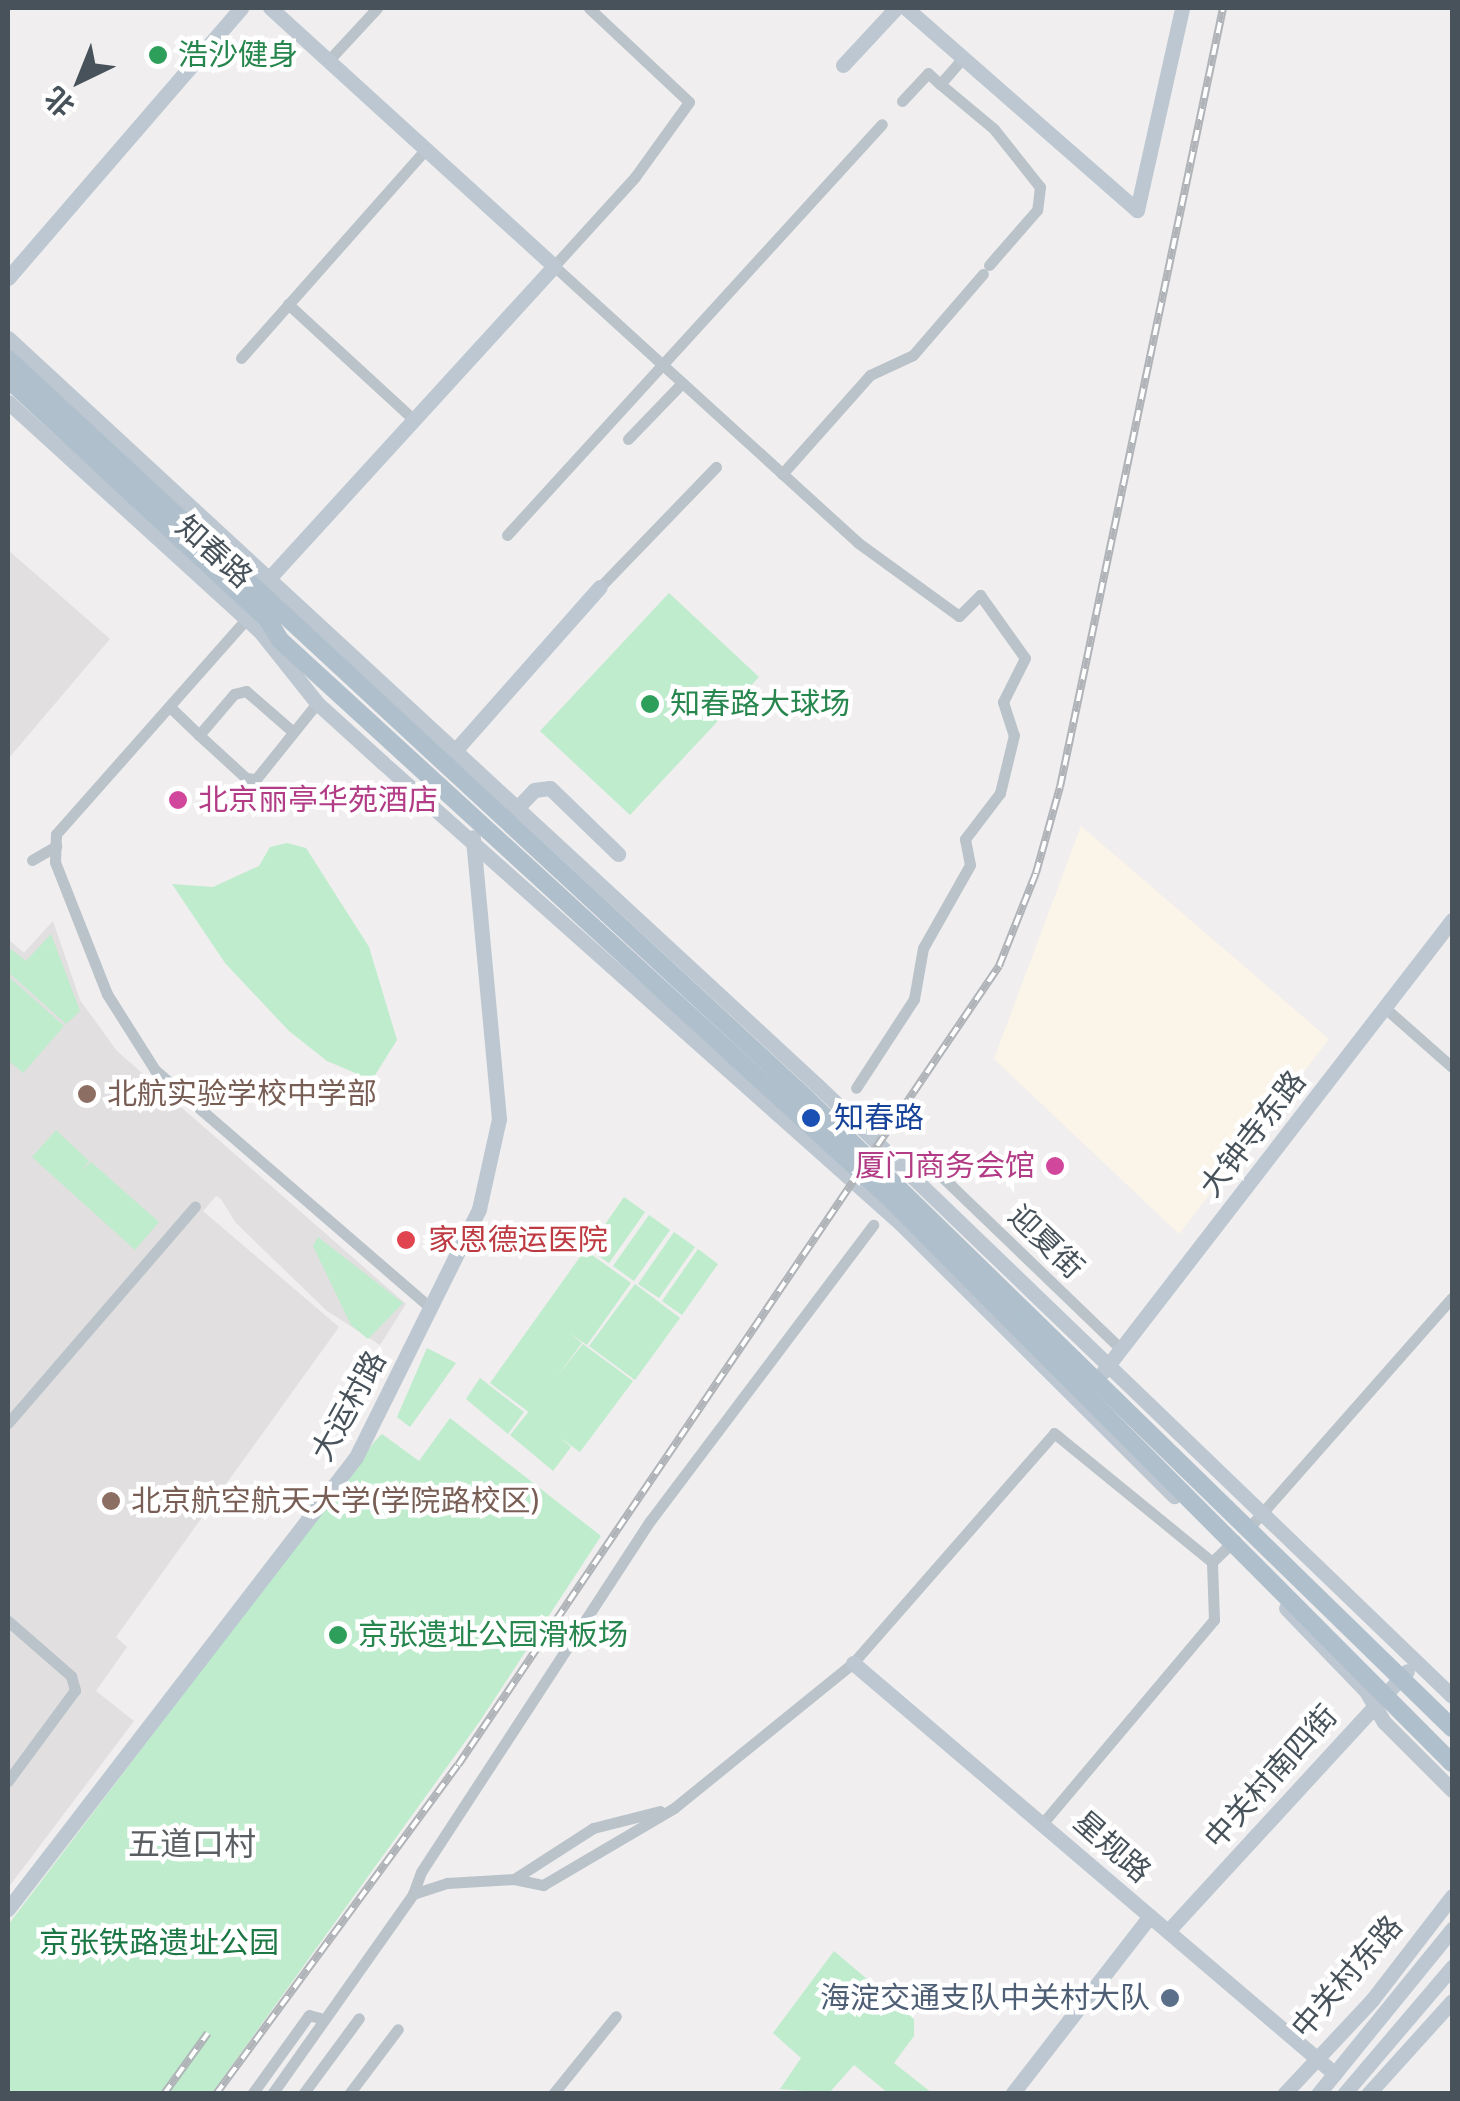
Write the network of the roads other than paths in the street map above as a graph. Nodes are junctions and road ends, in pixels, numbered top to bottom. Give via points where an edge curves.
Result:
1 (241, 8) edge
2 (270, 8) edge
3 (378, 8) edge
4 (589, 8) edge
5 (896, 8) edge
6 (906, 8) edge
7 (1182, 8) edge
8 (962, 59) junction
9 (328, 61) junction
10 (843, 64) dead end
11 (940, 84) junction
12 (902, 101) dead end
13 (882, 124) dead end
14 (426, 150) junction
15 (554, 266) junction
16 (8, 278) edge
17 (288, 304) junction
18 (8, 338) edge
19 (240, 358) dead end
20 (8, 360) edge
21 (665, 366) junction
22 (8, 379) edge
23 (682, 383) junction
24 (8, 402) edge
25 (414, 420) junction
26 (628, 438) dead end
27 (716, 468) dead end
28 (782, 474) junction
29 (508, 535) dead end
30 (264, 584) junction
31 (600, 587) joint
32 (251, 614) junction
33 (317, 702) junction
34 (170, 707) junction
35 (292, 731) junction
36 (199, 736) junction
37 (452, 754) junction
38 (518, 807) junction
39 (504, 822) junction
40 (478, 831) junction
41 (56, 846) junction
42 (618, 854) dead end
43 (32, 860) dead end
44 (1452, 920) edge
45 (1385, 1008) junction
46 (1452, 1068) edge
47 (856, 1088) dead end
48 (936, 1171) dead end
49 (195, 1206) dead end
50 (873, 1225) dead end
51 (1452, 1298) edge
52 (431, 1308) junction
53 (1121, 1350) junction
54 (1091, 1385) junction
55 (8, 1423) edge
56 (1263, 1514) junction
57 (1236, 1539) junction
58 (1212, 1562) junction
59 (1296, 1617) junction
60 (8, 1621) edge
61 (1318, 1625) junction
62 (1416, 1660) junction
63 (853, 1663) junction
64 (1400, 1677) junction
65 (1452, 1696) edge
66 (1380, 1700) junction
67 (1452, 1728) edge
68 (1452, 1764) edge
69 (8, 1781) edge
70 (1452, 1790) edge
71 (674, 1808) junction
72 (1042, 1824) junction
73 (514, 1879) junction
74 (413, 1894) junction
75 (1452, 1896) edge
76 (8, 1909) edge
77 (1150, 1916) junction
78 (1452, 1929) edge
79 (1168, 1931) junction
80 (1452, 1967) edge
81 (1452, 2002) edge
82 (616, 2016) dead end
83 (359, 2018) dead end
84 (323, 2019) junction
85 (398, 2029) dead end
86 (1315, 2057) junction
87 (1335, 2074) junction
88 (253, 2093) edge
89 (272, 2094) edge
90 (304, 2094) edge
91 (349, 2094) edge
92 (553, 2094) edge
93 (1012, 2094) edge
94 (1284, 2094) edge
95 (1318, 2094) edge
96 (1344, 2094) edge
97 (1368, 2094) edge

1 - 16 street
2 - 9 street
3 - 9 street
4 - 15 street via 690,102
5 - 10 street
6 - 8 street
7 - 8 street via 1137,210
8 - 11 street
9 - 14 street
11 - 12 street via 928,73
11 - 28 street via 994,129 1040,187 1036,210 913,355 860,385
13 - 21 street
14 - 15 street
14 - 17 street
15 - 21 street
15 - 25 street
17 - 19 street
17 - 25 street
18 - 30 street, 知春路
20 - 30 main road, 知春路
21 - 23 street
21 - 29 street
22 - 32 main road, 知春路
23 - 26 street
23 - 28 street
24 - 32 street, 知春路
25 - 30 street
27 - 31 street
28 - 47 street via 857,542 959,616 980,596 1025,658 1004,702 1014,735 1000,793 965,840 970,865 923,948 914,1000
30 - 32 street
30 - 37 street, 知春路
30 - 39 main road, 知春路 via 286,623
31 - 37 street
32 - 33 street, 知春路
32 - 34 street
32 - 40 main road, 知春路
33 - 35 street
33 - 40 street, 知春路
34 - 36 street
34 - 41 street via 56,834
35 - 36 street via 246,692 234,694
35 - 36 street via 256,779 246,778
37 - 38 street, 知春路
38 - 39 street
38 - 42 street via 534,790 550,788
38 - 54 street, 知春路
39 - 54 main road, 知春路 via 807,1099
40 - 52 street, 大运村路 via 499,1119 479,1209
40 - 54 main road, 知春路 via 816,1129
41 - 43 street
41 - 52 street via 55,862 107,994 155,1070
44 - 45 street, 大钟寺东路
45 - 46 street
45 - 53 street, 大钟寺东路
48 - 53 street, 迎夏街
49 - 55 street
50 - 74 street via 650,1521 421,1872
51 - 56 street
52 - 76 street, 大运村路 via 356,1458
53 - 54 street, 大钟寺东路
54 - 56 street, 知春路
54 - 57 main road, 知春路
54 - 57 street, 知春路
56 - 57 street
56 - 62 street, 知春路
57 - 58 street
57 - 59 street, 知春路
57 - 61 main road, 知春路
57 - 64 main road, 知春路
58 - 63 street via 1054,1432
58 - 72 street via 1214,1620
59 - 61 street
59 - 66 street, 知春路
60 - 69 street via 71,1676 73,1697
61 - 66 main road, 知春路
62 - 64 street, 中关村南四街
62 - 65 street, 知春路
63 - 71 street
63 - 72 street, 星规路
64 - 66 street, 中关村南四街
64 - 67 main road, 知春路
66 - 68 main road, 知春路
66 - 70 street, 知春路
66 - 79 street, 中关村南四街
71 - 73 street via 593,1828
71 - 73 street via 543,1885
72 - 77 street, 星规路
73 - 74 street via 448,1883
74 - 84 street
75 - 86 street, 中关村东路 via 1372,2000
77 - 79 street, 星规路
77 - 93 street
78 - 87 street, 中关村东路
79 - 86 street, 星规路
80 - 96 street
81 - 97 street
82 - 92 street
83 - 90 street
84 - 88 street via 308,2015
84 - 89 street
85 - 91 street
86 - 87 street, 星规路
86 - 94 street, 中关村东路
87 - 95 street, 中关村东路

